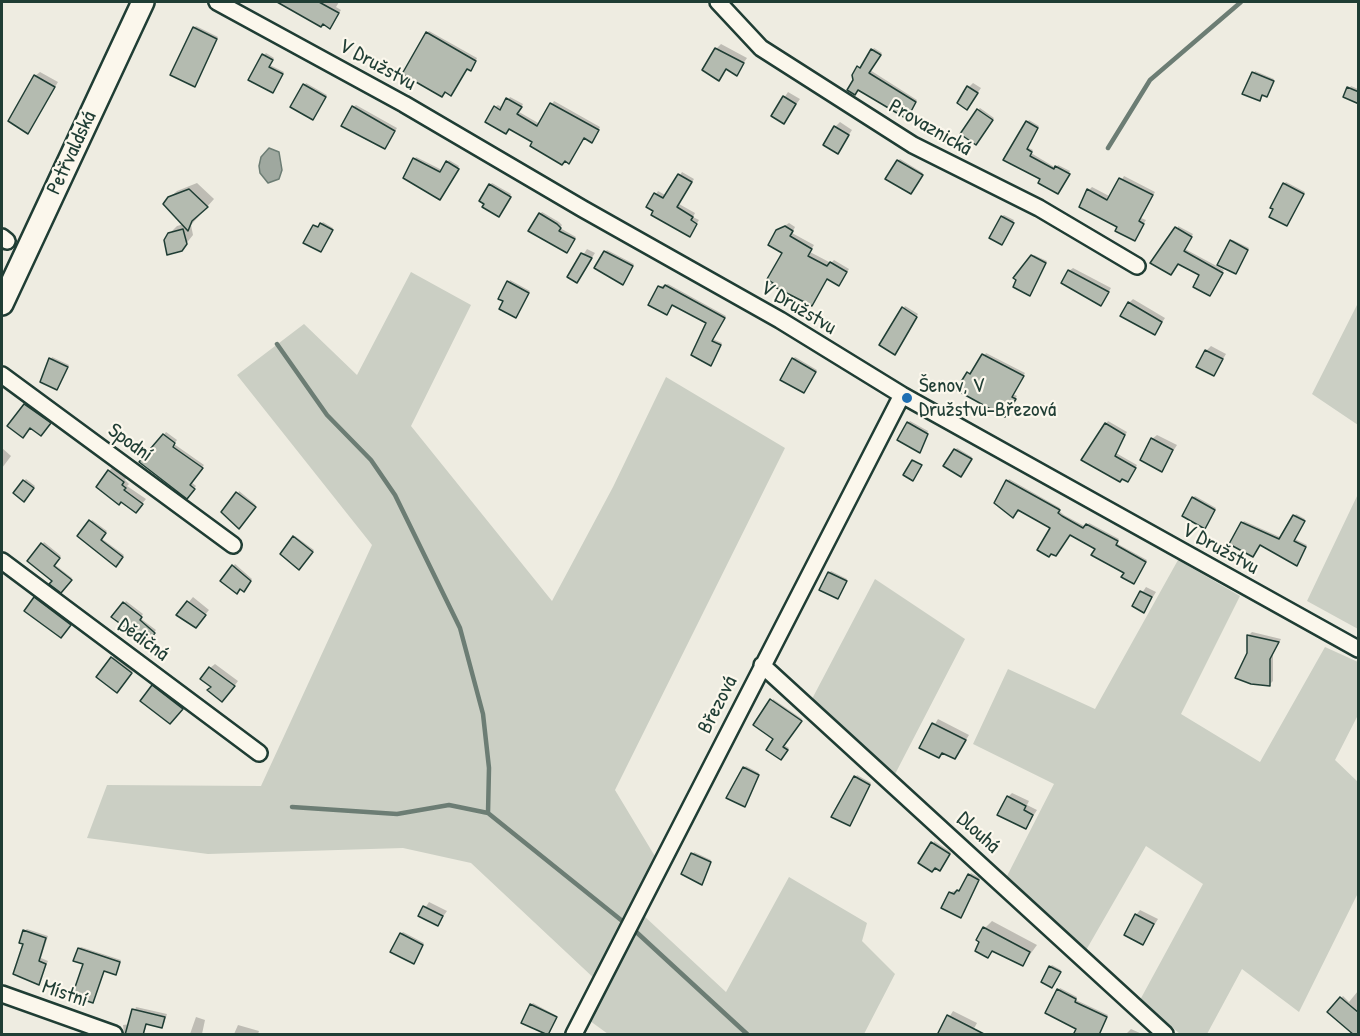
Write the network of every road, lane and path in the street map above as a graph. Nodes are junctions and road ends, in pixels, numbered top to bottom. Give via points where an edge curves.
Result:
1 (143, 2) edge
2 (217, 2) edge
3 (718, 2) edge
4 (1137, 266) dead end
5 (2, 304) edge
6 (2, 375) edge
7 (902, 395) junction
8 (233, 545) dead end
9 (2, 561) edge
10 (1359, 649) edge
11 (762, 665) junction
12 (259, 753) dead end
13 (2, 994) edge
14 (114, 1034) edge
15 (574, 1035) edge
16 (1165, 1035) edge

1 - 5 main road, Petřvaldská
2 - 7 street, V Družstvu via 404,104 780,320
3 - 4 street, Provaznická via 761,48 913,145 1039,208
6 - 8 street, Spodní
7 - 10 street, V Družstvu
7 - 11 street, Březová
9 - 12 street, Dědičná
11 - 15 street, Březová
11 - 16 street, Dlouhá
13 - 14 street, Místní

